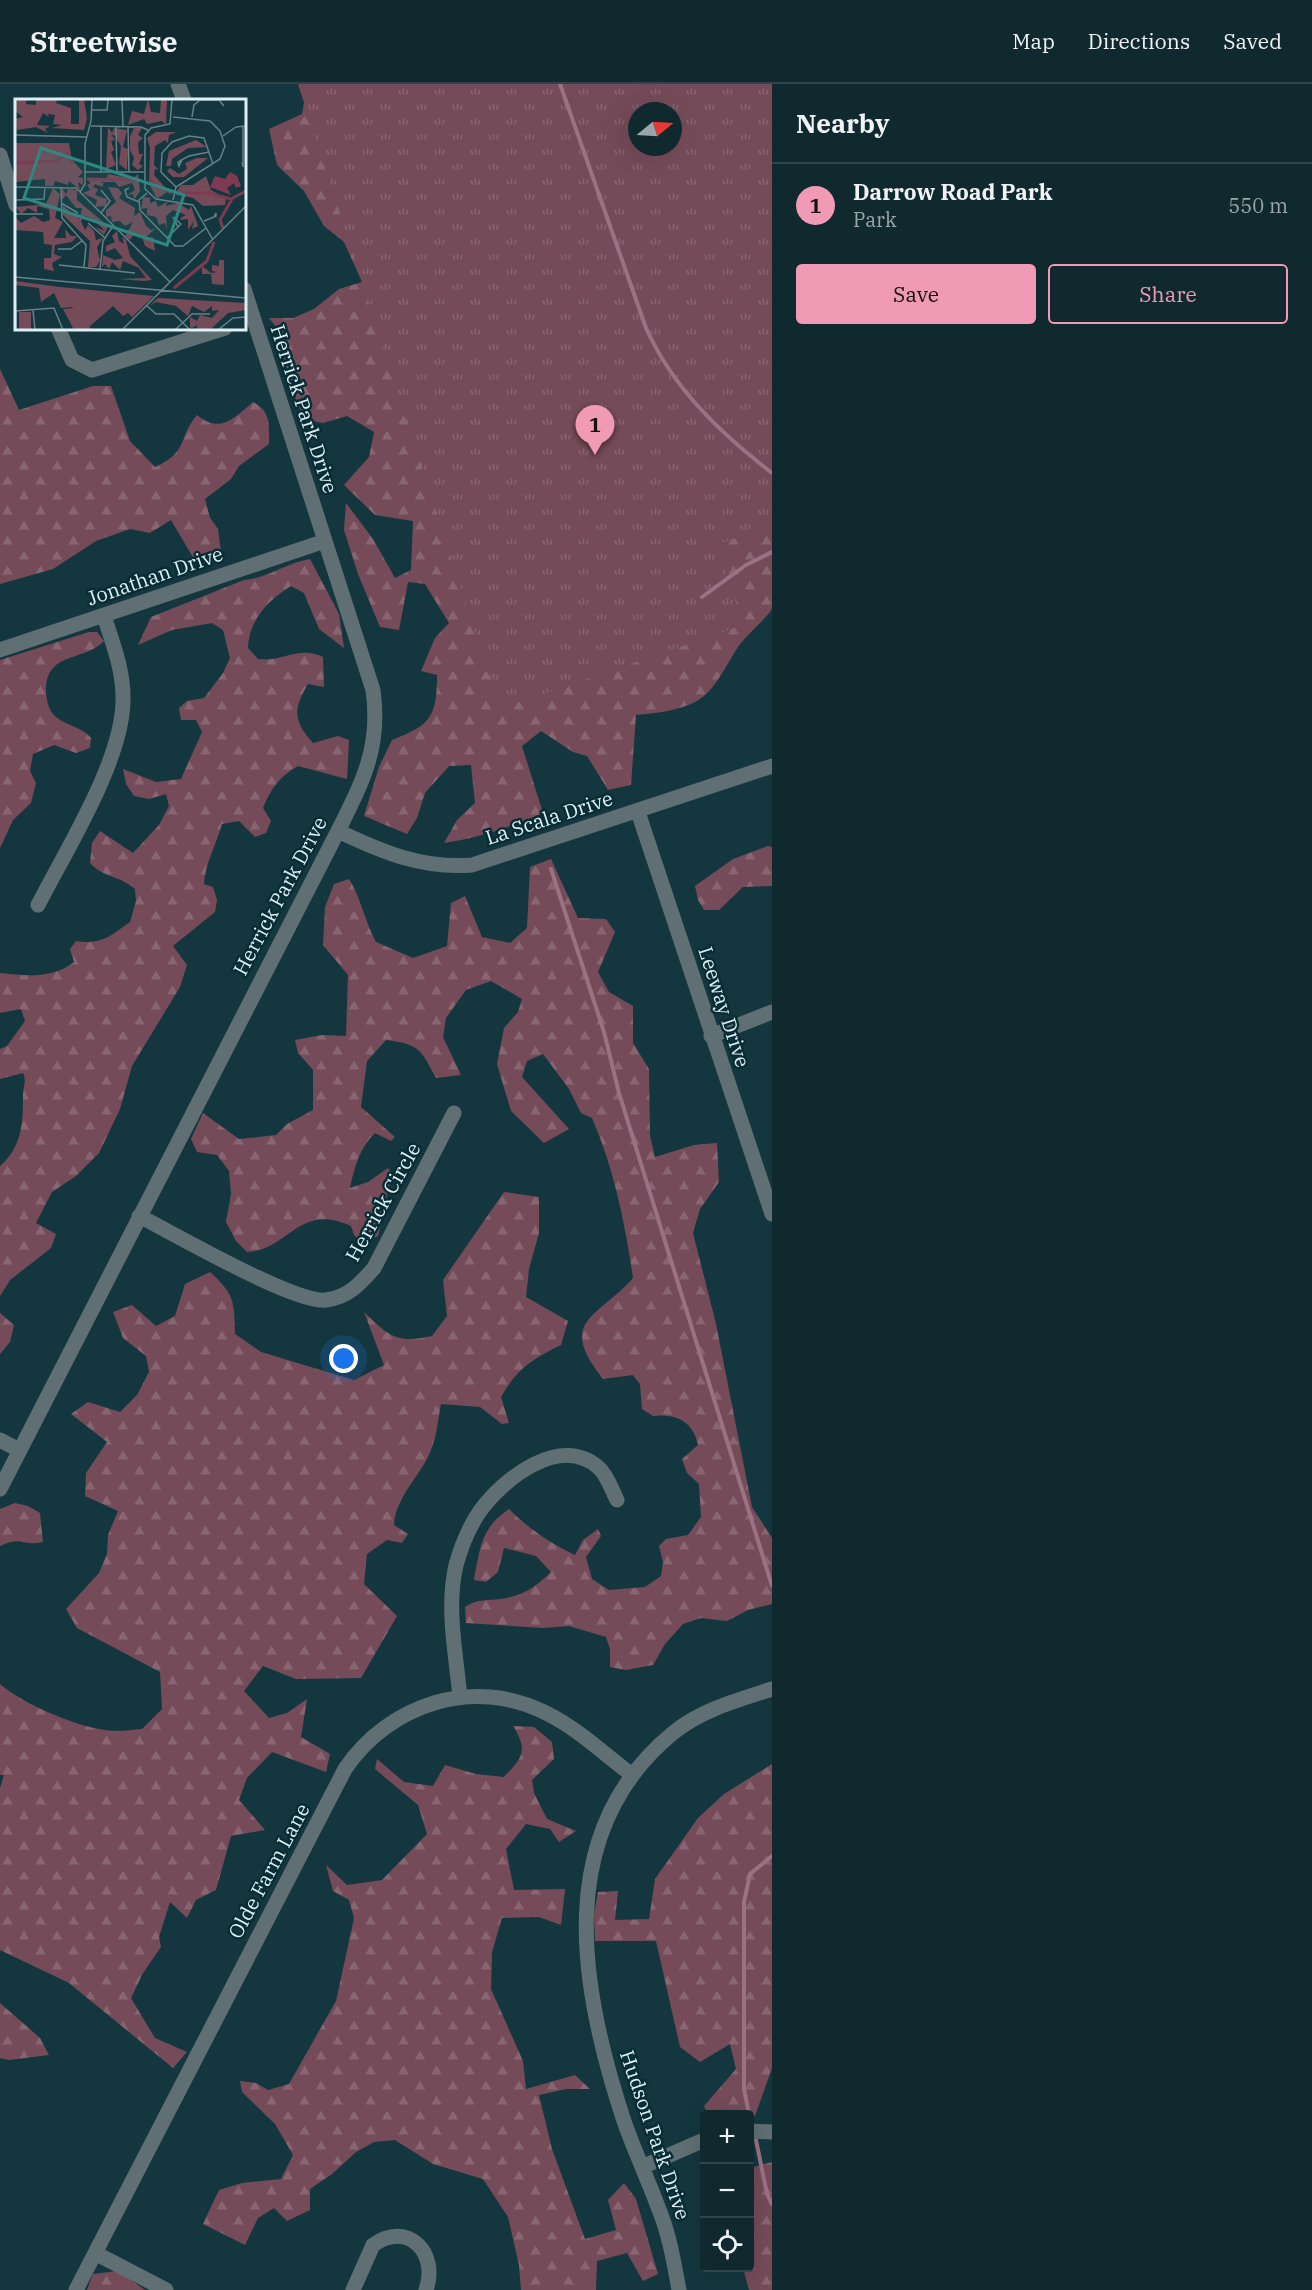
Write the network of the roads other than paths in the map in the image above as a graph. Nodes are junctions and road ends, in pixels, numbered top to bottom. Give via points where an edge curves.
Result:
1 (178, 84) edge
2 (184, 99) edge
3 (0, 155) edge
4 (15, 202) edge
5 (246, 302) edge
6 (249, 321) edge
7 (59, 330) edge
8 (219, 330) edge
9 (325, 541) junction
10 (104, 616) junction
11 (0, 650) edge
12 (772, 766) edge
13 (638, 812) junction
14 (338, 831) junction
15 (38, 905) dead end
16 (772, 1012) edge
17 (711, 1036) junction
18 (454, 1113) dead end
19 (772, 1214) edge
20 (139, 1216) junction
21 (0, 1440) edge
22 (19, 1450) junction
23 (0, 1489) edge
24 (617, 1500) dead end
25 (772, 1689) edge
26 (460, 1697) junction
27 (632, 1775) junction
28 (754, 2131) edge
29 (772, 2132) edge
30 (700, 2142) edge
31 (642, 2167) junction
32 (95, 2253) junction
33 (76, 2290) edge
34 (166, 2290) edge
35 (353, 2290) edge
36 (426, 2290) edge
37 (679, 2290) edge

1 - 2 street
3 - 4 street
5 - 6 street, Herrick Park Drive
6 - 9 street, Herrick Park Drive
7 - 8 street via 72,360 92,370
9 - 10 street, Jonathan Drive
9 - 14 street, Herrick Park Drive via 376,710 371,758
10 - 11 street, Jonathan Drive
10 - 15 street via 119,663 120,732 109,765
12 - 13 street, La Scala Drive
13 - 14 street, La Scala Drive via 488,861 452,867 399,858
13 - 17 street, Leeway Drive
14 - 20 street, Herrick Park Drive
16 - 17 street
17 - 19 street, Leeway Drive
18 - 20 street, Herrick Circle via 374,1268 346,1294 318,1300 288,1292
20 - 22 street, Herrick Park Drive
21 - 22 street
22 - 23 street, Herrick Park Drive
24 - 26 street via 600,1468 581,1457 566,1455 533,1465 512,1478 479,1512 464,1542 452,1589
25 - 27 street, Hudson Park Drive via 723,1705 675,1732
26 - 27 street, Olde Farm Lane via 512,1700 546,1712
26 - 32 street, Olde Farm Lane via 423,1706 390,1722 365,1743 345,1770
27 - 31 street, Hudson Park Drive via 599,1834 589,1871 587,1923 592,1991 606,2064
28 - 29 street
30 - 31 street
31 - 37 street, Hudson Park Drive via 659,2208
32 - 33 street, Olde Farm Lane
32 - 34 street
35 - 36 street via 373,2245 395,2236 409,2238 427,2254 431,2268

